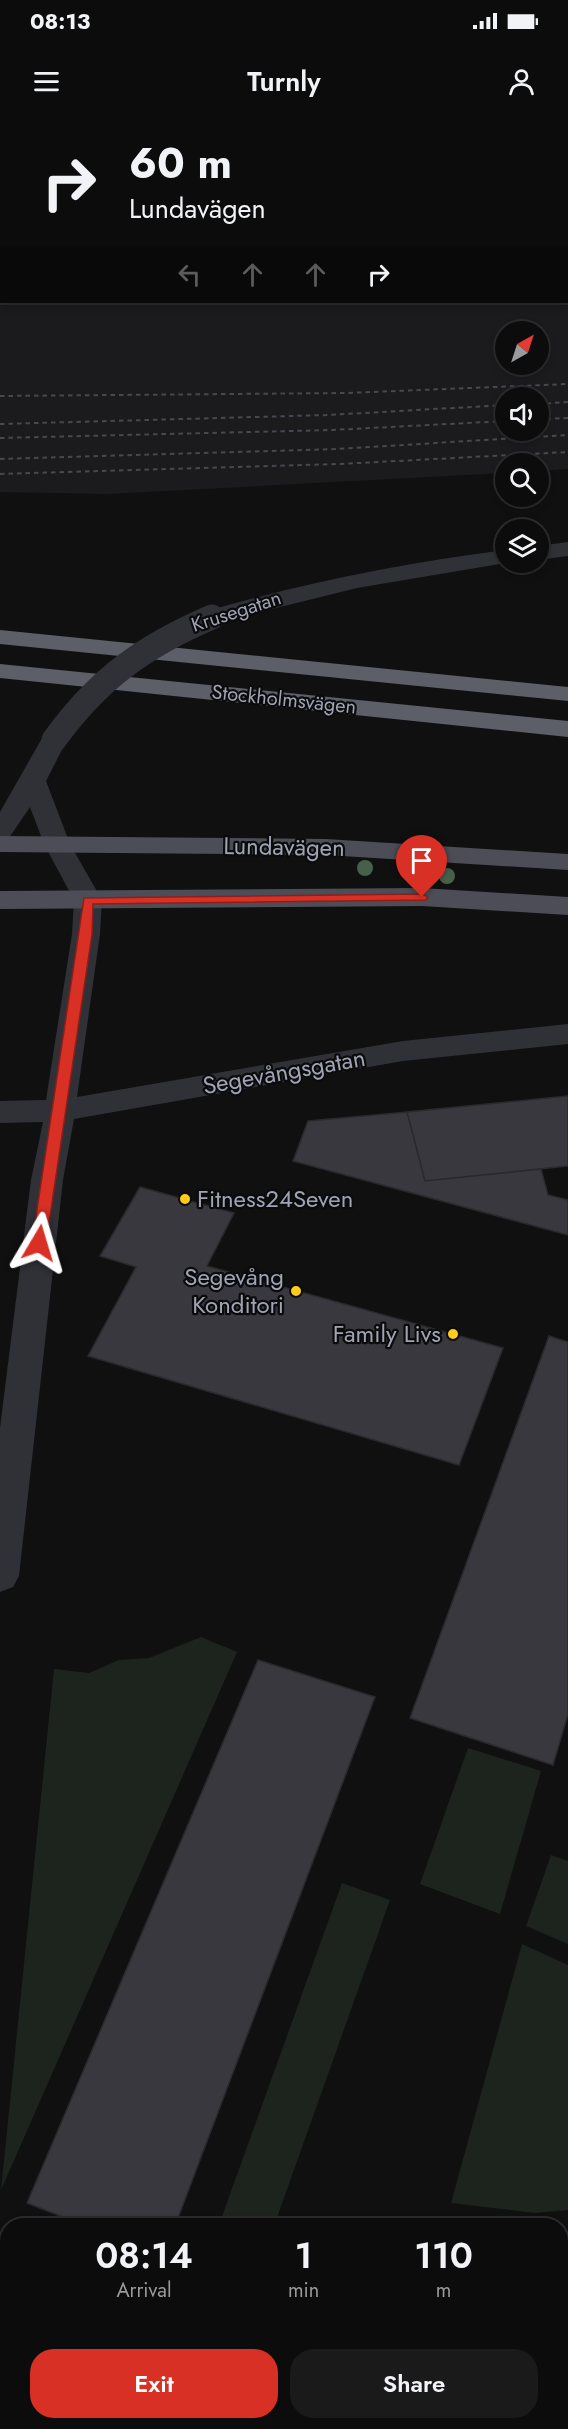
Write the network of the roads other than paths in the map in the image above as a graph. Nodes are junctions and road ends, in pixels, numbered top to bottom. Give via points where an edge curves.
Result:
1 (568, 549) edge
2 (549, 552) edge
3 (495, 559) edge
4 (0, 637) edge
5 (0, 671) edge
6 (568, 694) edge
7 (568, 729) edge
8 (33, 781) junction
9 (0, 832) edge
10 (0, 844) edge
11 (57, 844) junction
12 (568, 862) edge
13 (0, 900) edge
14 (88, 900) junction
15 (568, 906) edge
16 (568, 1034) edge
17 (60, 1111) junction
18 (0, 1112) edge
19 (0, 1576) edge

1 - 2 street
3 - 8 street, Krusegatan, bridge via 286,594 212,616 154,643 121,665 89,694 54,740
4 - 6 highway, Stockholmsvägen
5 - 7 highway, Stockholmsvägen
8 - 9 street, Krusegatan
8 - 11 street
10 - 11 main road, Lundavägen
11 - 12 main road, Lundavägen via 326,847
11 - 14 street
13 - 14 main road, Lundavägen
14 - 15 main road, Lundavägen via 422,897
14 - 17 street
16 - 17 street, Segevångsgatan via 403,1051
17 - 18 street, Segevångsgatan
17 - 19 street via 46,1189

